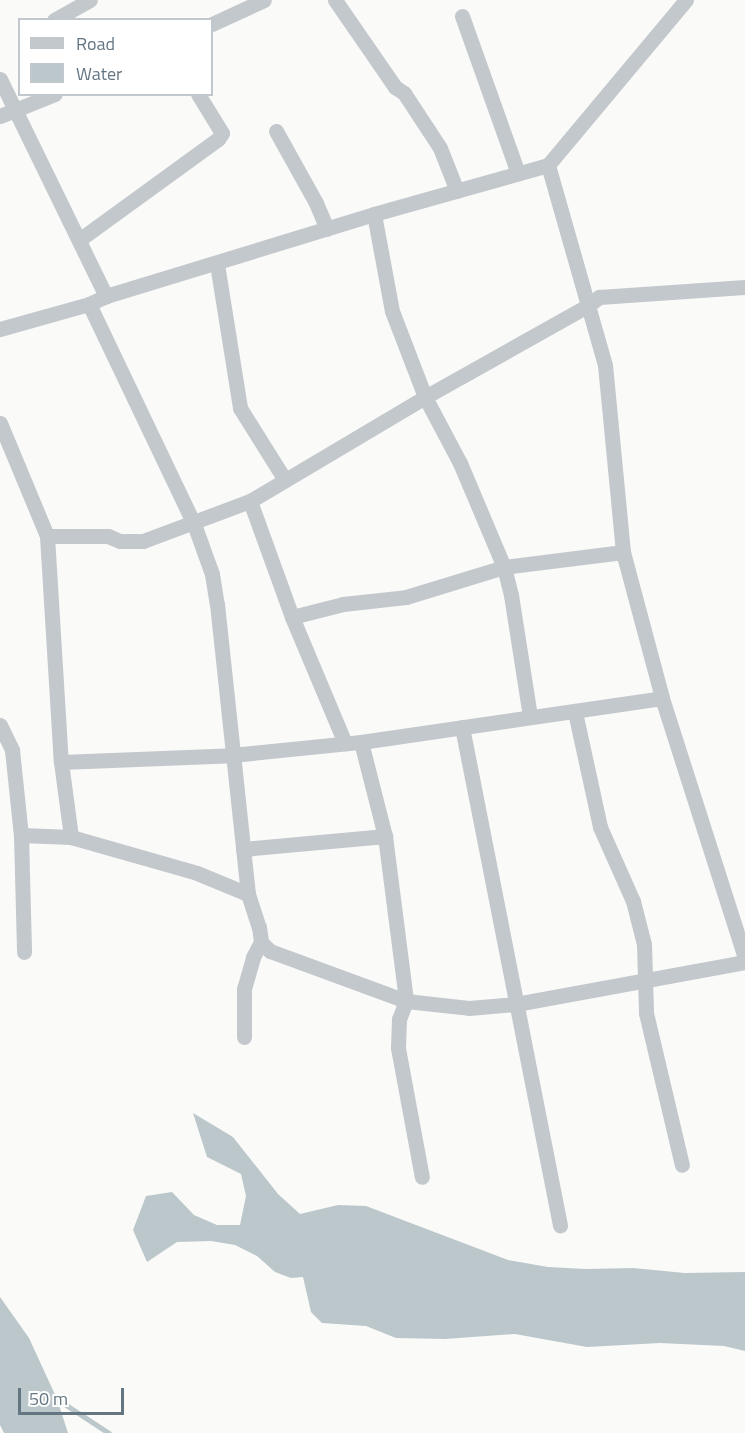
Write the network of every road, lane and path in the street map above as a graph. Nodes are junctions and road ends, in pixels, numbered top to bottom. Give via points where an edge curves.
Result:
1 (90, 0) edge
2 (264, 0) edge
3 (335, 0) edge
4 (686, 0) edge
5 (462, 16) dead end
6 (58, 18) edge
7 (213, 24) edge
8 (0, 79) edge
9 (50, 96) edge
10 (199, 96) edge
11 (16, 109) junction
12 (0, 116) edge
13 (276, 131) dead end
14 (548, 165) junction
15 (518, 172) junction
16 (457, 191) junction
17 (374, 214) junction
18 (327, 229) junction
19 (79, 240) junction
20 (217, 264) junction
21 (745, 287) edge
22 (106, 296) junction
23 (89, 304) junction
24 (588, 305) junction
25 (0, 329) edge
26 (425, 397) junction
27 (0, 423) edge
28 (285, 480) junction
29 (250, 501) junction
30 (194, 524) junction
31 (47, 536) junction
32 (623, 552) junction
33 (504, 567) junction
34 (292, 617) junction
35 (663, 698) junction
36 (575, 712) junction
37 (530, 716) junction
38 (0, 725) edge
39 (462, 727) junction
40 (361, 742) junction
41 (345, 743) junction
42 (232, 755) junction
43 (61, 762) junction
44 (21, 835) junction
45 (385, 836) junction
46 (71, 837) junction
47 (243, 849) junction
48 (248, 894) junction
49 (261, 942) junction
50 (24, 952) dead end
51 (745, 960) edge
52 (647, 981) junction
53 (406, 1000) junction
54 (516, 1004) junction
55 (244, 1037) dead end
56 (682, 1165) dead end
57 (422, 1177) dead end
58 (560, 1225) dead end

1 - 6 street
2 - 7 street
3 - 16 street via 440,148
4 - 14 street
5 - 15 street
8 - 11 street
9 - 11 street
10 - 19 street via 222,133 218,139
11 - 12 street
11 - 19 street
13 - 18 street
14 - 15 street
14 - 24 street
15 - 16 street
16 - 17 street
17 - 18 street
17 - 26 street via 392,311
18 - 20 street
19 - 22 street
20 - 22 street
20 - 28 street via 240,408
21 - 24 street via 611,294
22 - 23 street
23 - 25 street
23 - 30 street
24 - 26 street
24 - 32 street via 605,365
26 - 28 street
26 - 33 street via 460,463
27 - 31 street
28 - 29 street
29 - 30 street
29 - 34 street
30 - 31 street via 143,541 120,542 108,536
30 - 42 street via 218,604
31 - 43 street
32 - 33 street
32 - 35 street
33 - 34 street via 406,597 343,604
33 - 37 street
34 - 41 street
35 - 36 street
35 - 51 street
36 - 37 street
36 - 52 street via 600,827 633,901 644,944
37 - 39 street
38 - 44 street via 12,750
39 - 40 street
39 - 54 street
40 - 41 street
40 - 45 street
41 - 42 street
42 - 43 street
42 - 47 street
43 - 46 street
44 - 46 street
44 - 50 street
45 - 47 street
45 - 53 street
46 - 48 street via 197,873
47 - 48 street
48 - 49 street
49 - 53 street via 270,951
49 - 55 street via 244,989
51 - 52 street
52 - 54 street
52 - 56 street via 646,1012
53 - 54 street via 469,1008
53 - 57 street via 399,1019 398,1047
54 - 58 street

